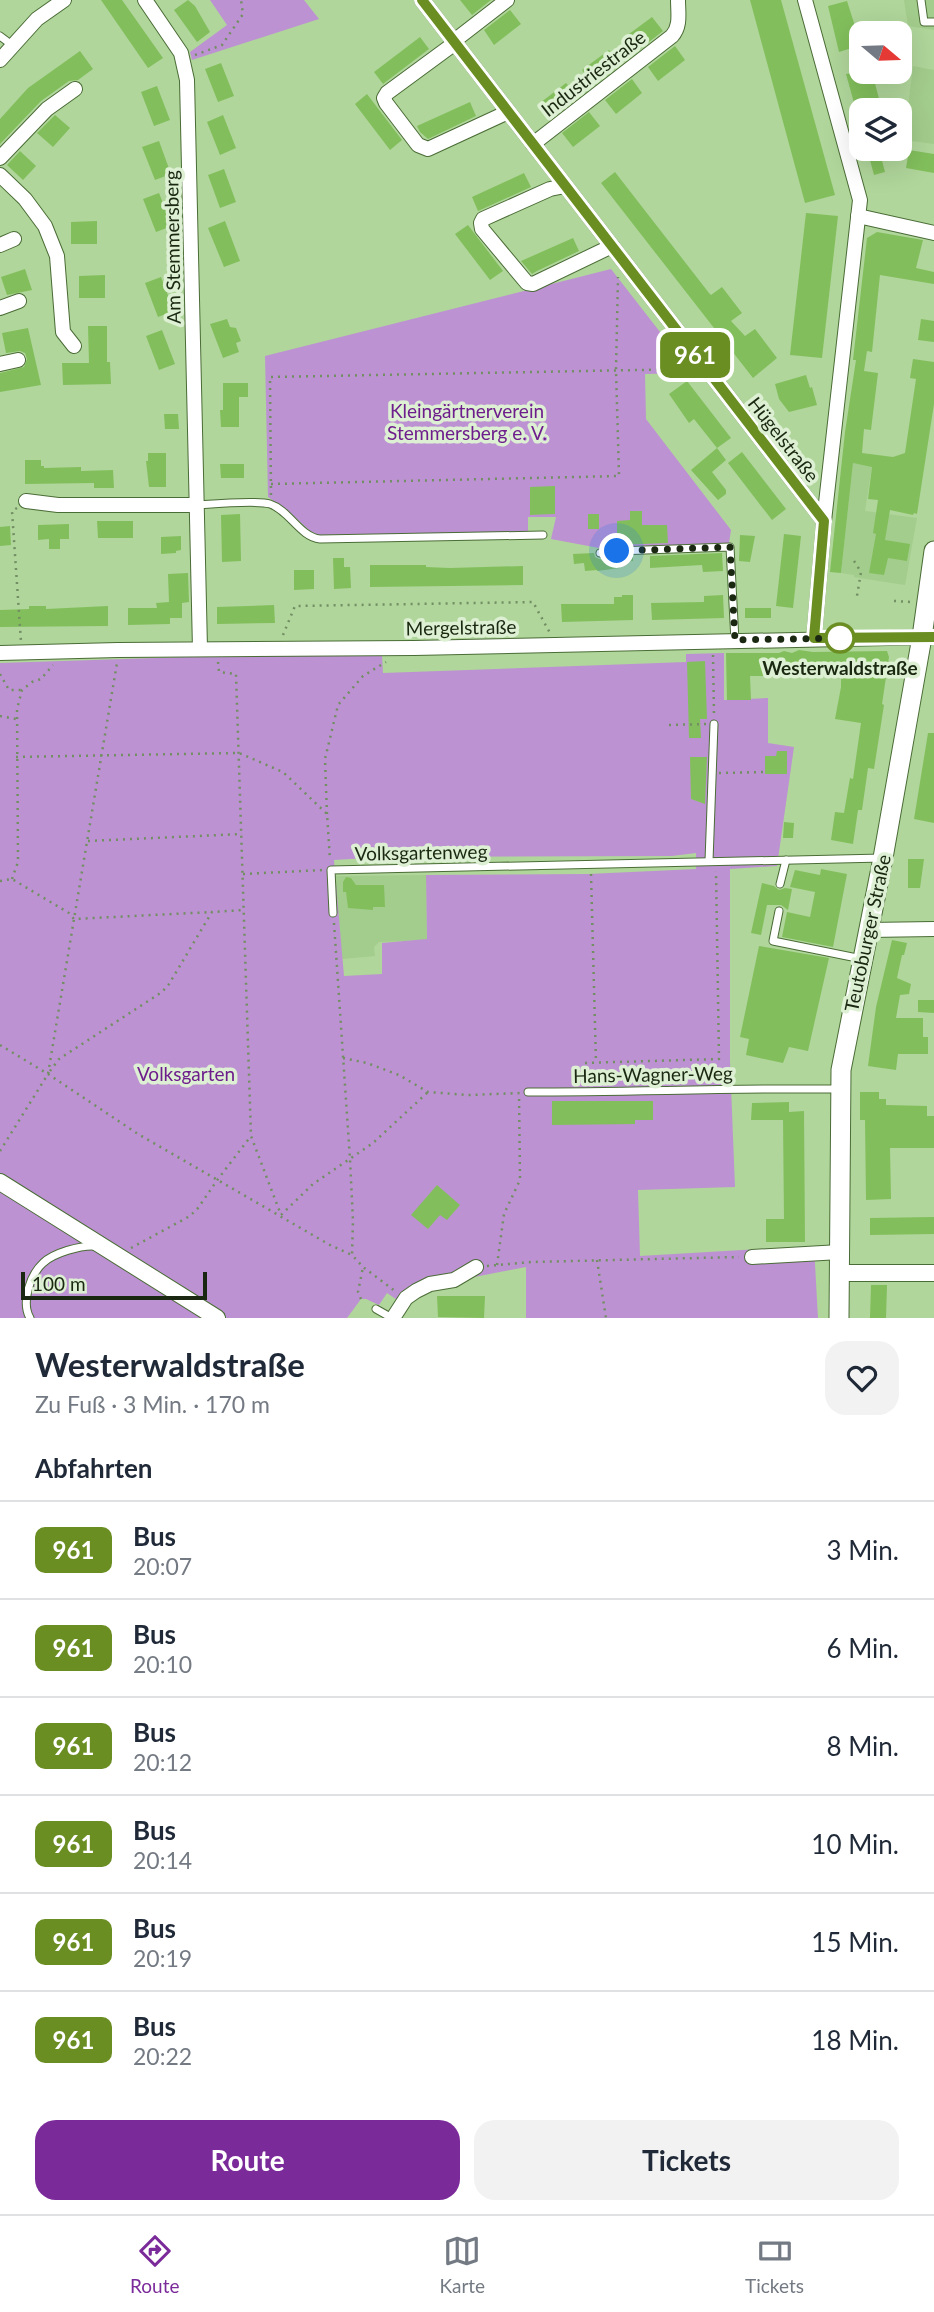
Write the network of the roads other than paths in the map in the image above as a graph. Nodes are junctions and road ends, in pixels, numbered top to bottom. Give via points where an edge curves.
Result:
1 (63, 0) edge
2 (145, 0) edge
3 (422, 0) edge
4 (506, 0) edge
5 (678, 0) edge
6 (805, 0) edge
7 (921, 0) edge
8 (934, 22) edge
9 (0, 36) edge
10 (454, 42) junction
11 (12, 45) junction
12 (0, 60) edge
13 (75, 89) dead end
14 (508, 112) junction
15 (533, 144) junction
16 (0, 158) edge
17 (0, 175) edge
18 (565, 186) junction
19 (858, 216) junction
20 (934, 233) edge
21 (612, 247) junction
22 (19, 301) dead end
23 (0, 307) edge
24 (74, 346) dead end
25 (18, 360) dead end
26 (0, 364) edge
27 (26, 501) road end
28 (196, 505) junction
29 (824, 521) junction
30 (543, 535) dead end
31 (934, 551) edge
32 (600, 553) dead end
33 (928, 637) edge
34 (814, 638) junction
35 (735, 640) junction
36 (200, 649) junction
37 (0, 653) edge
38 (715, 724) road end
39 (883, 858) junction
40 (712, 860) junction
41 (786, 860) junction
42 (780, 884) dead end
43 (779, 911) dead end
44 (333, 913) road end
45 (934, 929) edge
46 (869, 930) junction
47 (862, 960) junction
48 (839, 1088) junction
49 (528, 1092) road end
50 (0, 1182) edge
51 (112, 1251) junction
52 (840, 1252) junction
53 (752, 1257) road end
54 (476, 1267) road end
55 (840, 1273) junction
56 (934, 1273) edge
57 (376, 1310) dead end
58 (30, 1318) edge
59 (217, 1318) edge
60 (393, 1318) edge
61 (839, 1318) edge

1 - 11 street
2 - 28 street, Am Stemmersberg via 178,48 187,80
3 - 10 street, Hügelstraße
4 - 10 street
5 - 15 street, Industriestraße via 677,31
6 - 19 street via 860,200
7 - 8 lane via 924,22
9 - 11 lane
10 - 14 street, Hügelstraße
10 - 14 street via 384,98 418,145 428,149
11 - 12 street
13 - 16 street via 47,109
14 - 15 street, Hügelstraße
15 - 18 street, Hügelstraße
17 - 24 street via 26,199 45,226 57,256 64,332
18 - 21 street, Hügelstraße
18 - 21 street via 483,219 482,229 527,283 533,284
19 - 20 street
19 - 29 street
21 - 29 street, Hügelstraße
22 - 23 street
25 - 26 street
27 - 28 street
28 - 30 lane via 271,504 313,538
28 - 36 street, Am Stemmersberg
29 - 34 street
31 - 33 main road, Teutoburger Straße
32 - 35 lane via 730,547
33 - 34 street, Mergelstraße
33 - 39 main road, Teutoburger Straße
34 - 35 street, Mergelstraße
35 - 36 street, Mergelstraße
36 - 37 street, Mergelstraße
38 - 40 lane
39 - 41 lane, Volksgartenweg
39 - 46 main road, Teutoburger Straße
40 - 41 lane, Volksgartenweg
40 - 44 lane, Volksgartenweg via 331,870
41 - 42 lane
43 - 47 lane via 773,941
45 - 46 street
46 - 47 main road, Teutoburger Straße
47 - 48 main road, Teutoburger Straße
48 - 49 lane, Hans-Wagner-Weg
48 - 52 main road, Teutoburger Straße
50 - 51 street
51 - 58 lane via 79,1246 46,1260 29,1290 26,1309
51 - 59 street
52 - 53 street
52 - 55 main road, Teutoburger Straße
54 - 60 street via 454,1280 425,1286 406,1298
55 - 56 street
55 - 61 main road, Teutoburger Straße
57 - 60 lane

